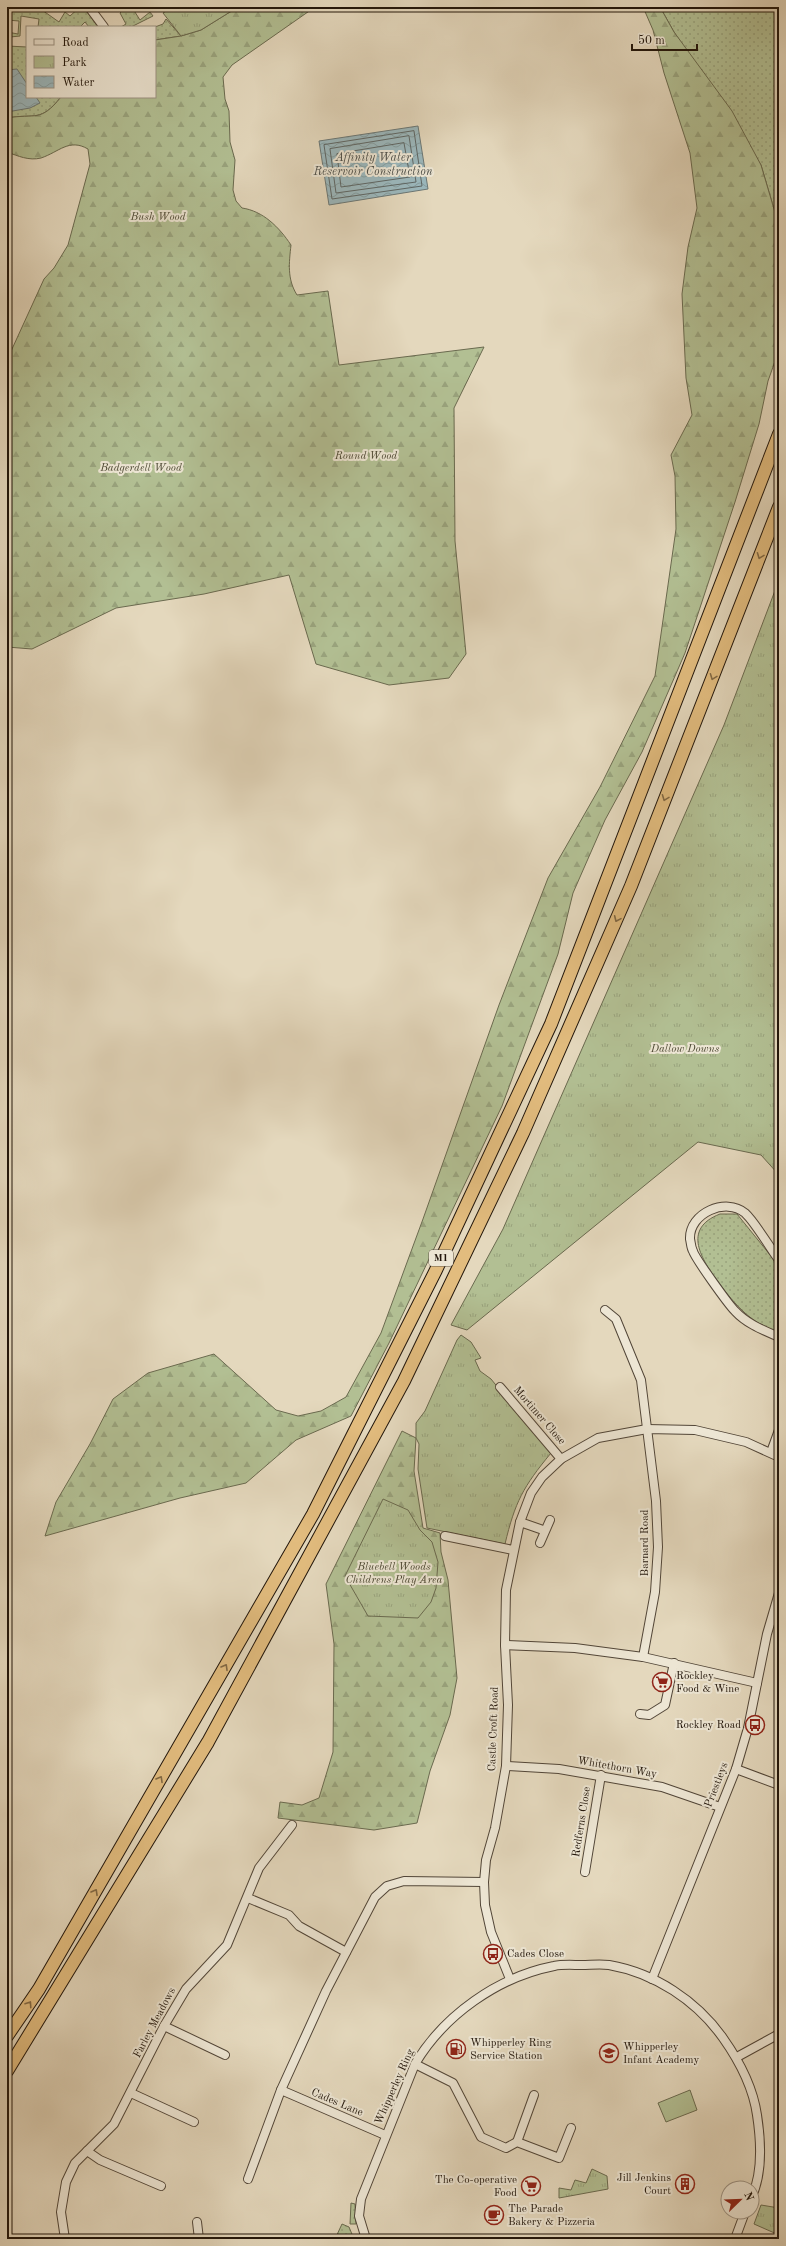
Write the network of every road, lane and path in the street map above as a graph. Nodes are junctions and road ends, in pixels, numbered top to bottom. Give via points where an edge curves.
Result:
1 (89, 7) edge
2 (103, 26) edge
3 (779, 434) edge
4 (779, 507) edge
5 (779, 1260) edge
6 (605, 1310) dead end
7 (779, 1337) edge
8 (500, 1387) dead end
9 (647, 1429) junction
10 (779, 1430) edge
11 (771, 1452) junction
12 (779, 1457) edge
13 (561, 1459) junction
14 (550, 1520) dead end
15 (520, 1522) junction
16 (544, 1530) junction
17 (445, 1536) dead end
18 (540, 1543) dead end
19 (513, 1550) junction
20 (779, 1592) edge
21 (505, 1645) junction
22 (643, 1657) junction
23 (674, 1663) junction
24 (757, 1683) junction
25 (640, 1714) dead end
26 (506, 1766) junction
27 (736, 1769) junction
28 (601, 1775) junction
29 (779, 1785) edge
30 (720, 1808) junction
31 (292, 1825) dead end
32 (585, 1872) dead end
33 (484, 1882) junction
34 (248, 1898) junction
35 (346, 1952) junction
36 (652, 1978) junction
37 (510, 1979) junction
38 (164, 2026) junction
39 (779, 2034) edge
40 (7, 2036) edge
41 (225, 2055) dead end
42 (737, 2057) junction
43 (415, 2064) junction
44 (7, 2071) edge
45 (281, 2090) junction
46 (131, 2093) junction
47 (534, 2095) dead end
48 (194, 2122) dead end
49 (571, 2128) dead end
50 (385, 2135) junction
51 (517, 2142) junction
52 (87, 2151) junction
53 (248, 2179) dead end
54 (756, 2180) edge
55 (161, 2186) dead end
56 (742, 2220) edge
57 (197, 2222) dead end
58 (65, 2239) edge
59 (199, 2239) edge
60 (366, 2239) edge
61 (735, 2239) edge

1 - 2 street
40 -> 3 highway, M1 via 39,1989 313,1514 436,1270 551,1024
4 -> 44 highway, M1 via 631,886 523,1133 404,1381 208,1742
5 - 7 street via 745,1213 735,1208 717,1207 704,1213 694,1224 690,1237 693,1252 734,1311 754,1327
6 - 9 street, Barnard Road via 616,1319 641,1380
8 - 13 street, Mortimer Close
9 - 11 street, Castle Croft Road via 695,1430 746,1442
9 - 13 street, Castle Croft Road via 598,1438
9 - 22 street, Barnard Road via 656,1501 658,1547 655,1592
10 - 11 street
11 - 12 street, Castle Croft Road
13 - 15 street, Castle Croft Road via 542,1477 531,1493
14 - 16 street
15 - 16 street
15 - 19 street, Castle Croft Road
16 - 18 street
17 - 19 street
19 - 21 street, Castle Croft Road via 506,1590
20 - 24 street, Priestleys
21 - 22 street via 575,1648
21 - 26 street, Castle Croft Road via 508,1705
22 - 23 street
23 - 24 street
23 - 25 street via 665,1705 649,1715
24 - 27 street, Priestleys
26 - 28 street, Whitethorn Way via 559,1769
26 - 33 street, Castle Croft Road via 486,1860
27 - 29 street
27 - 30 street, Priestleys
28 - 30 street, Whitethorn Way via 662,1787
28 - 32 street, Redferns Close
30 - 36 street, Priestleys
31 - 34 street, Farley Meadows via 259,1868
33 - 35 street via 404,1881 387,1886 375,1897
33 - 37 street, Castle Croft Road via 485,1905 491,1932
34 - 35 street via 289,1915 299,1926
34 - 38 street, Farley Meadows via 227,1945 186,1989
35 - 45 street
36 - 37 street, Whipperley Ring via 601,1965 555,1966
36 - 42 street, Whipperley Ring via 684,1997 708,2020
37 - 43 street, Whipperley Ring via 440,2029
38 - 41 street
38 - 46 street, Farley Meadows
39 - 42 street
42 - 54 street, Whipperley Ring via 753,2096 758,2124 759,2166
43 - 50 street, Whipperley Ring
43 - 51 street via 453,2083 481,2137 506,2148
45 - 50 street, Cades Lane
45 - 53 street
46 - 48 street
46 - 52 street, Farley Meadows via 114,2124
47 - 51 street
49 - 51 street via 559,2158
50 - 60 street, Whipperley Ring via 361,2199 359,2216
52 - 55 street via 100,2160
52 - 58 street, Farley Meadows via 75,2163 66,2182 61,2212
56 - 61 street
57 - 59 street

